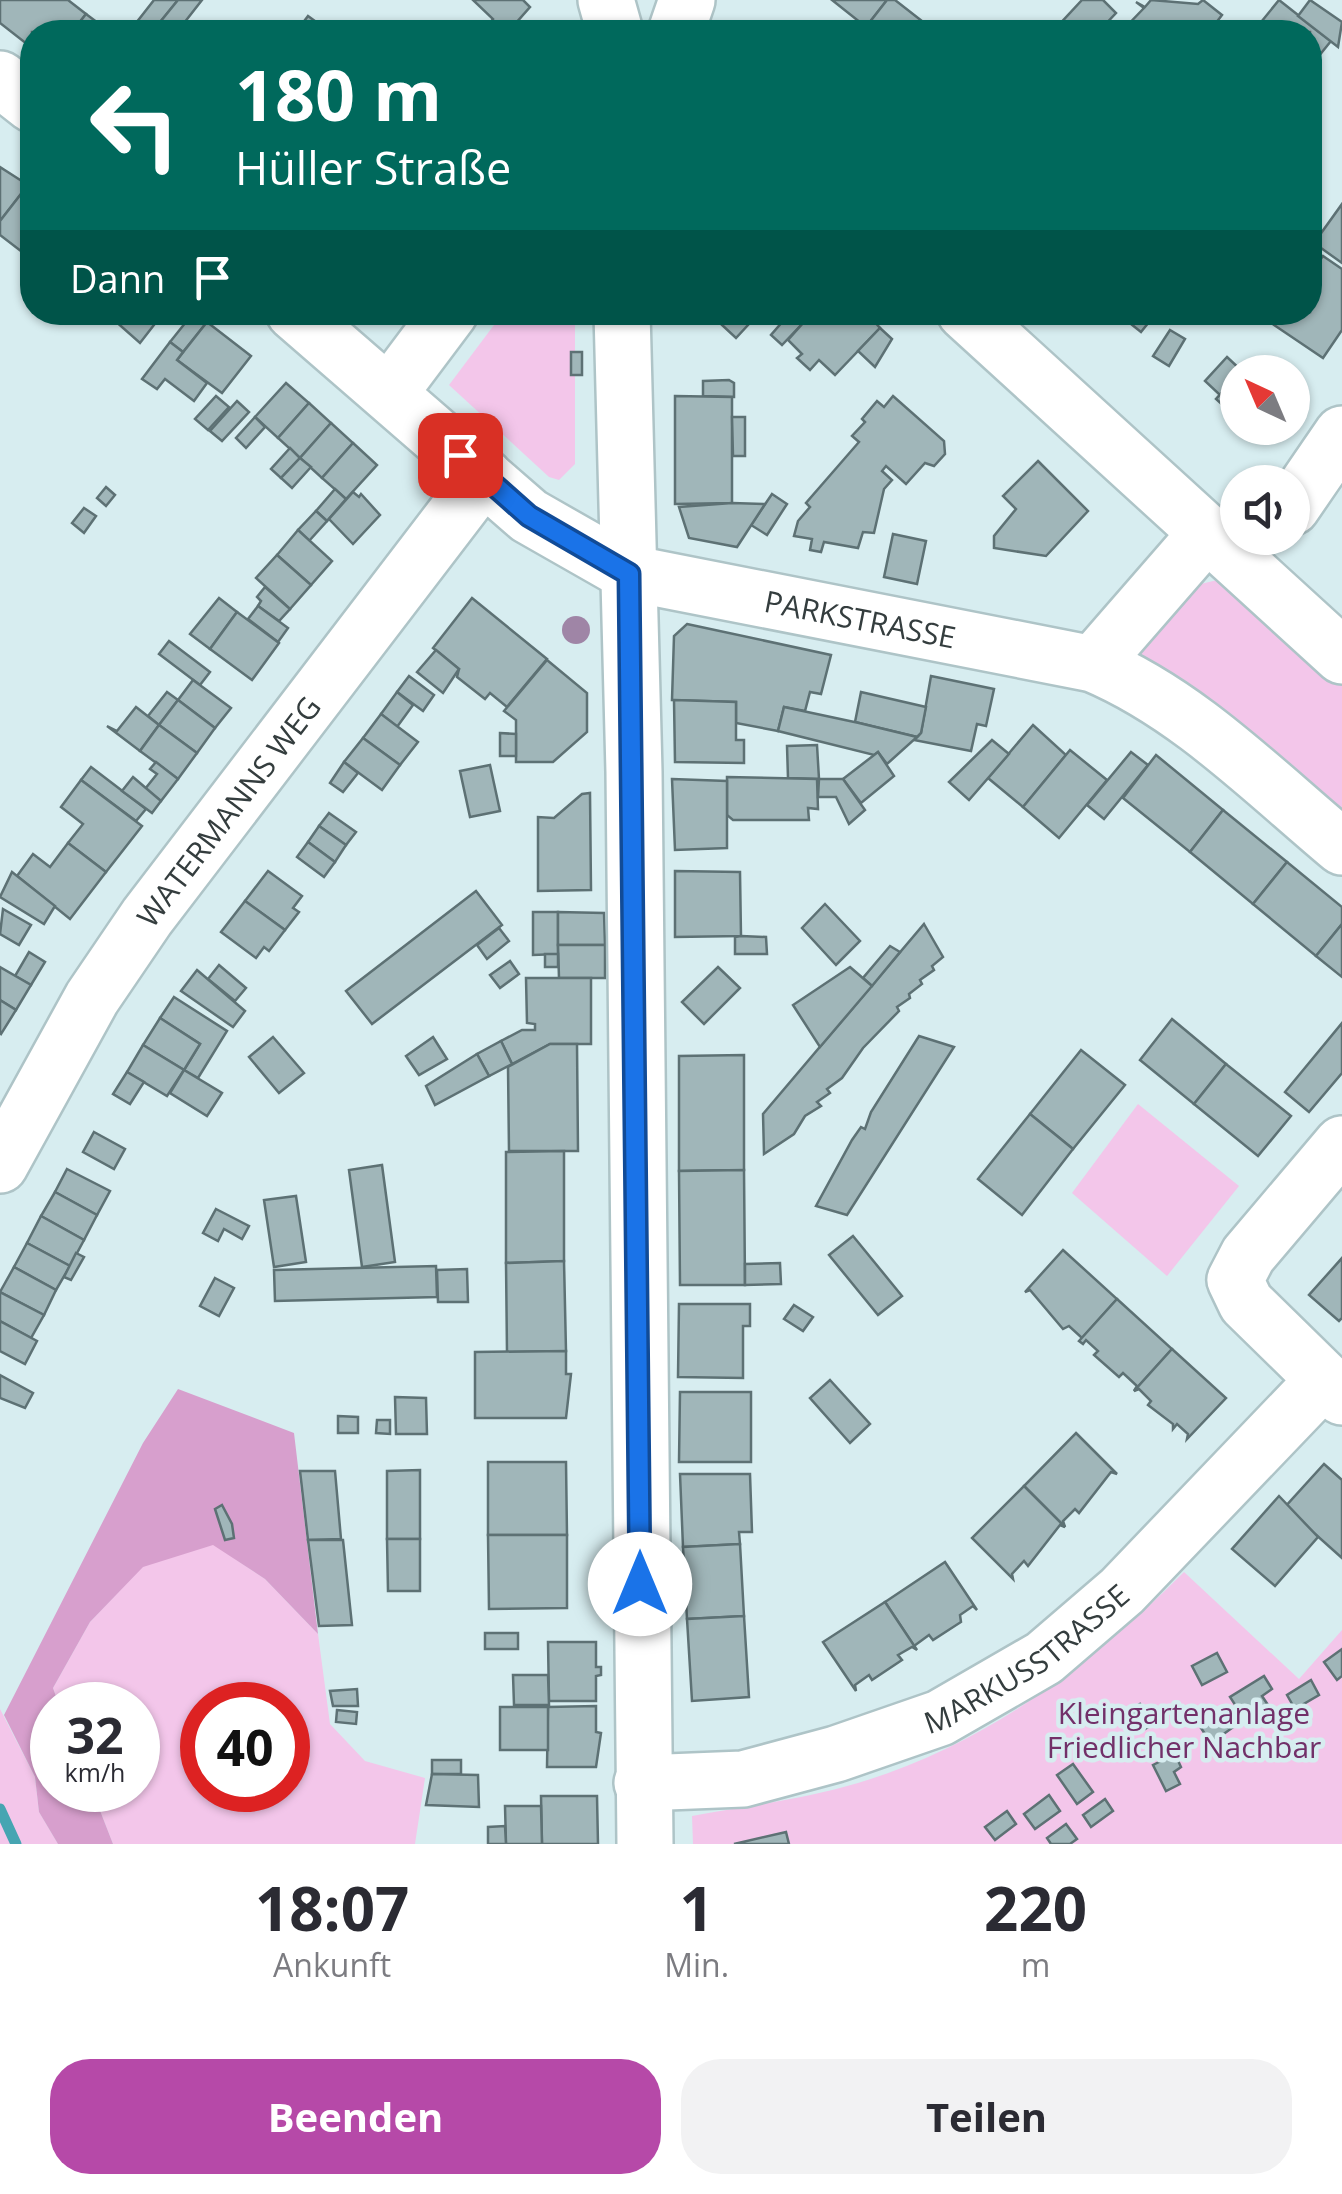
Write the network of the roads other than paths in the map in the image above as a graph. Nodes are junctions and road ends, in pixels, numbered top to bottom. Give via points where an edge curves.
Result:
1 (0, 79) edge
2 (20, 95) edge
3 (310, 325) edge
4 (440, 325) edge
5 (622, 325) edge
6 (980, 325) edge
7 (390, 392) junction
8 (1342, 434) edge
9 (484, 476) junction
10 (1310, 481) edge
11 (1207, 533) junction
12 (1220, 538) edge
13 (1260, 555) edge
14 (629, 574) junction
15 (1342, 656) edge
16 (1093, 664) junction
17 (1342, 847) edge
18 (1342, 1144) edge
19 (0, 1165) edge
20 (1333, 1388) edge
21 (642, 1783) junction
22 (645, 1844) edge

1 - 2 street
3 - 7 street, PARKSTRASSE
4 - 7 street
5 - 14 street
6 - 11 street
7 - 9 street, PARKSTRASSE
8 - 10 street
9 - 14 street, PARKSTRASSE via 529,516
9 - 19 street, WATERMANNS WEG via 147,917 62,1048
11 - 12 street
11 - 16 street
13 - 15 street
14 - 16 street, PARKSTRASSE
14 - 21 street
16 - 17 street, PARKSTRASSE via 1136,682 1181,713
18 - 20 street via 1248,1255 1235,1280 1246,1302
20 - 21 street, MARKUSSTRASSE via 1044,1658 940,1718 743,1779
21 - 22 street

